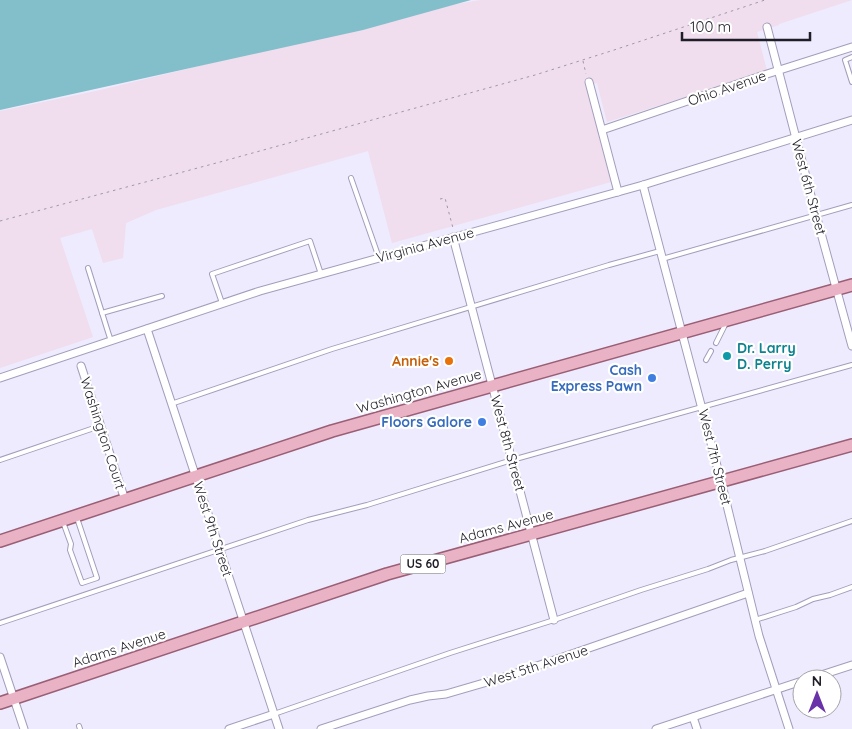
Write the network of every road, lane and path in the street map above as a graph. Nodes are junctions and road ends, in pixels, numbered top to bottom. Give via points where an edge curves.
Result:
1 (765, 0) edge
2 (767, 27) dead end
3 (852, 47) edge
4 (852, 57) edge
5 (582, 60) junction
6 (779, 70) junction
7 (588, 78) joint
8 (852, 82) edge
9 (852, 120) edge
10 (602, 130) junction
11 (796, 137) junction
12 (351, 178) dead end
13 (643, 185) junction
14 (618, 192) junction
15 (440, 199) dead end
16 (852, 205) edge
17 (816, 215) junction
18 (0, 221) edge
19 (453, 228) dead end
20 (453, 237) junction
21 (661, 255) junction
22 (379, 258) junction
23 (88, 268) dead end
24 (321, 274) junction
25 (852, 285) edge
26 (836, 290) junction
27 (162, 296) dead end
28 (222, 304) junction
29 (472, 307) junction
30 (102, 313) junction
31 (728, 320) junction
32 (147, 329) junction
33 (850, 329) edge
34 (682, 333) junction
35 (112, 340) junction
36 (716, 343) dead end
37 (852, 346) edge
38 (711, 351) dead end
39 (706, 360) dead end
40 (852, 365) edge
41 (81, 366) dead end
42 (0, 378) edge
43 (493, 386) junction
44 (172, 404) junction
45 (702, 407) junction
46 (100, 426) junction
47 (852, 445) edge
48 (0, 460) edge
49 (512, 460) junction
50 (195, 476) junction
51 (721, 481) junction
52 (124, 500) junction
53 (76, 516) junction
54 (63, 520) junction
55 (852, 521) edge
56 (532, 534) junction
57 (0, 541) edge
58 (220, 550) junction
59 (740, 558) junction
60 (852, 587) edge
61 (748, 593) junction
62 (554, 620) junction
63 (755, 620) junction
64 (0, 622) edge
65 (244, 622) junction
66 (0, 657) edge
67 (852, 665) edge
68 (840, 669) edge
69 (792, 684) edge
70 (776, 690) junction
71 (14, 698) junction
72 (0, 703) edge
73 (274, 714) junction
74 (693, 717) junction
75 (24, 729) edge
76 (228, 729) edge
77 (279, 729) edge
78 (321, 729) edge
79 (656, 729) edge
80 (697, 729) edge
81 (789, 729) edge

1 - 5 path
2 - 6 street, West 6th Street
3 - 6 street, Ohio Avenue
4 - 8 lane via 845,60
5 - 7 path
5 - 18 path
6 - 10 street, Ohio Avenue
6 - 11 street, West 6th Street
7 - 10 street
9 - 11 street, Virginia Avenue
10 - 14 street
11 - 13 street, Virginia Avenue
11 - 17 street, West 6th Street
12 - 22 lane
13 - 14 street, Virginia Avenue
13 - 21 street, West 7th Street
14 - 20 street, Virginia Avenue
15 - 19 path via 445,198
16 - 17 lane
17 - 21 lane
17 - 26 street, West 6th Street
20 - 22 street, Virginia Avenue
20 - 29 street, West 8th Street
21 - 29 lane via 609,265
21 - 34 street, West 7th Street
22 - 24 street, Virginia Avenue
23 - 30 lane
24 - 28 street, Virginia Avenue
24 - 28 lane via 310,241 212,274
25 - 26 main road, Washington Avenue
26 - 31 main road, Washington Avenue
26 - 33 street, West 6th Street
27 - 30 lane
28 - 32 street, Virginia Avenue
29 - 43 street, West 8th Street
29 - 44 lane via 332,349
30 - 35 lane
31 - 34 main road, Washington Avenue
31 - 36 lane
32 - 35 street, Virginia Avenue
32 - 44 street, West 9th Street
33 - 37 street, West 6th Street
34 - 43 main road, Washington Avenue
34 - 45 street, West 7th Street
35 - 42 street, Virginia Avenue
38 - 39 lane
40 - 45 lane
41 - 46 street, Washington Court
43 - 49 street, West 8th Street
43 - 50 main road, Washington Avenue via 340,429
44 - 50 street, West 9th Street
45 - 49 lane
45 - 51 street, West 7th Street
46 - 48 lane
46 - 52 street, Washington Court
47 - 51 main road, Adams Avenue / US 60
49 - 56 street, West 8th Street
49 - 58 lane via 308,520
50 - 52 main road, Washington Avenue
50 - 58 street, West 9th Street
51 - 56 main road, Adams Avenue / US 60
51 - 59 street, West 7th Street
52 - 53 main road, Washington Avenue
53 - 54 main road, Washington Avenue
53 - 54 lane via 97,578 82,582
54 - 57 main road, Washington Avenue
55 - 59 lane
56 - 62 street, West 8th Street
56 - 65 main road, Adams Avenue / US 60 via 387,574
58 - 64 lane
58 - 65 street, West 9th Street
59 - 61 street, West 7th Street
59 - 62 lane
60 - 63 lane
61 - 63 street, West 7th Street
61 - 78 street, West 5th Avenue via 511,675 456,692 410,700
62 - 73 lane
63 - 70 street, West 7th Street
65 - 71 main road, Adams Avenue / US 60
65 - 73 street, West 9th Street
66 - 71 street
67 - 68 street
69 - 70 street
70 - 74 street
70 - 81 street, West 7th Street
71 - 72 main road, Adams Avenue / US 60
71 - 75 street
73 - 76 street
73 - 77 street, West 9th Street
74 - 79 street
74 - 80 street

